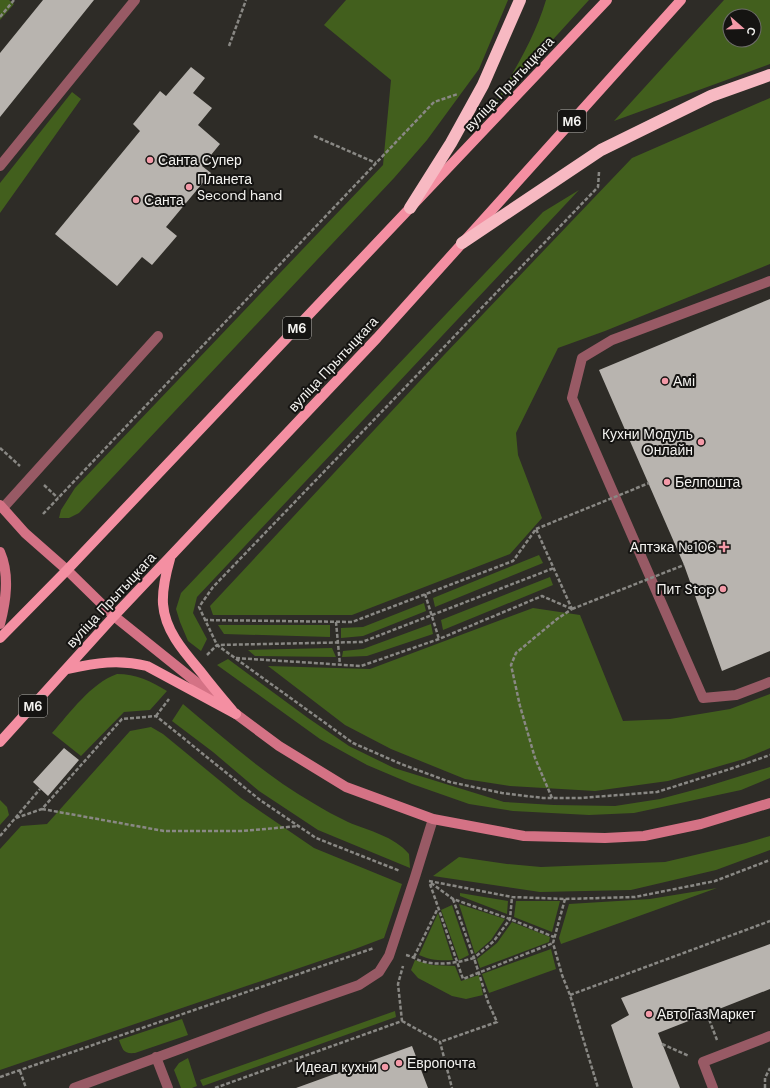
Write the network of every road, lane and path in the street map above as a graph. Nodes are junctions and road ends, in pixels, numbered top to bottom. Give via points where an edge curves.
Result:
1 (14, 0) edge
2 (135, 0) edge
3 (246, 0) edge
4 (520, 0) edge
5 (607, 0) edge
6 (682, 0) edge
7 (0, 16) edge
8 (229, 46) dead end
9 (767, 77) edge
10 (483, 85) junction
11 (314, 136) dead end
12 (601, 150) junction
13 (376, 163) junction
14 (0, 166) edge
15 (410, 208) junction
16 (462, 243) junction
17 (770, 281) edge
18 (158, 336) dead end
19 (0, 448) edge
20 (24, 469) dead end
21 (39, 481) dead end
22 (649, 483) dead end
23 (58, 498) junction
24 (1, 506) edge
25 (43, 514) dead end
26 (536, 529) junction
27 (0, 552) edge
28 (170, 557) junction
29 (684, 565) dead end
30 (554, 568) junction
31 (67, 570) junction
32 (425, 594) junction
33 (572, 608) junction
34 (432, 615) junction
35 (114, 616) junction
36 (204, 620) junction
37 (336, 622) junction
38 (0, 624) edge
39 (0, 638) edge
40 (439, 639) junction
41 (338, 642) junction
42 (217, 645) junction
43 (235, 658) junction
44 (203, 659) dead end
45 (340, 665) junction
46 (67, 669) junction
47 (770, 682) edge
48 (169, 700) dead end
49 (236, 714) junction
50 (156, 716) junction
51 (0, 742) edge
52 (770, 755) edge
53 (40, 789) dead end
54 (552, 798) junction
55 (770, 803) edge
56 (42, 809) junction
57 (16, 818) junction
58 (432, 819) junction
59 (299, 826) junction
60 (0, 836) edge
61 (770, 860) edge
62 (415, 877) junction
63 (429, 881) junction
64 (427, 888) dead end
65 (512, 897) junction
66 (453, 899) junction
67 (566, 899) junction
68 (438, 907) junction
69 (510, 919) junction
70 (770, 921) edge
71 (554, 937) junction
72 (394, 941) junction
73 (553, 943) junction
74 (407, 948) dead end
75 (405, 954) junction
76 (414, 957) junction
77 (474, 958) junction
78 (457, 963) junction
79 (478, 972) junction
80 (570, 995) junction
81 (707, 1014) dead end
82 (402, 1022) junction
83 (770, 1036) edge
84 (440, 1042) junction
85 (662, 1044) dead end
86 (722, 1054) junction
87 (156, 1057) junction
88 (703, 1062) junction
89 (770, 1068) edge
90 (20, 1071) junction
91 (0, 1077) edge
92 (26, 1088) edge
93 (74, 1088) edge
94 (168, 1088) edge
95 (215, 1088) edge
96 (452, 1088) edge
97 (598, 1088) edge
98 (713, 1088) edge
99 (765, 1088) edge

1 - 7 path
2 - 14 lane
3 - 8 path
4 - 10 highway
5 - 15 main road, вуліца Прытыцкага / М6
6 - 16 main road, вуліца Прытыцкага / М6
9 - 12 highway via 711,96
10 - 13 path via 434,102
10 - 15 highway via 451,143
11 - 13 path
12 - 16 highway
12 - 36 path via 598,187 213,586 199,607
13 - 23 path
15 - 31 main road, вуліца Прытыцкага / М6
16 - 28 main road, вуліца Прытыцкага / М6 via 377,338
17 - 47 lane via 612,340 582,358 572,398 703,698 736,695
18 - 24 lane
19 - 20 path
21 - 23 path
22 - 26 path, bridge
23 - 25 path
24 - 31 main road via 25,533
26 - 30 path
26 - 32 path via 513,561
27 - 38 main road via 6,570 6,598
28 - 35 main road, вуліца Прытыцкага / М6
28 - 49 main road via 163,605 172,635
29 - 33 path, bridge
30 - 33 path
30 - 34 path
31 - 35 main road
31 - 39 main road, вуліца Прытыцкага / М6
32 - 34 path
32 - 37 path via 352,622
33 - 40 path via 542,596
33 - 54 path via 516,653 511,665 533,751
34 - 40 path
34 - 41 path via 362,642
35 - 46 main road, вуліца Прытыцкага / М6
35 - 49 main road
36 - 37 path
36 - 42 path
37 - 41 path
40 - 45 path via 362,666
41 - 42 path
41 - 45 path
42 - 43 path
42 - 44 path
43 - 45 path
43 - 54 path via 353,743 450,782 502,793
46 - 49 main road via 97,663 134,663 147,666
46 - 51 main road, вуліца Прытыцкага / М6
48 - 50 path
49 - 58 main road via 280,746 346,786
50 - 56 path via 122,720
50 - 59 path via 260,800
52 - 54 path via 657,792
53 - 57 path
55 - 58 main road via 701,824 644,836 605,838 524,836
56 - 57 path
56 - 59 path via 164,831 242,832
57 - 60 path
58 - 62 lane
59 - 62 path via 316,838
61 - 67 path via 715,881 635,897
62 - 63 path
62 - 72 lane
63 - 64 path
63 - 65 path
63 - 66 path
63 - 68 path
65 - 67 path
65 - 69 path
66 - 69 path
66 - 77 path
67 - 71 path
68 - 76 path
68 - 78 path
69 - 71 path
69 - 77 path via 494,941
70 - 80 path
71 - 73 path
72 - 87 lane via 389,956 379,972 359,985
72 - 90 path
73 - 79 path
73 - 80 path
74 - 75 path
75 - 76 path
75 - 82 path via 398,984
76 - 78 path via 434,963
77 - 78 path
77 - 79 path
78 - 79 path via 463,979
79 - 84 path via 497,1022
80 - 97 path
81 - 86 path
82 - 84 path
82 - 95 path
83 - 86 lane
84 - 96 path
85 - 88 path
86 - 88 lane
87 - 93 lane
87 - 94 lane
88 - 98 lane
89 - 99 path via 765,1078
90 - 91 path
90 - 92 path

